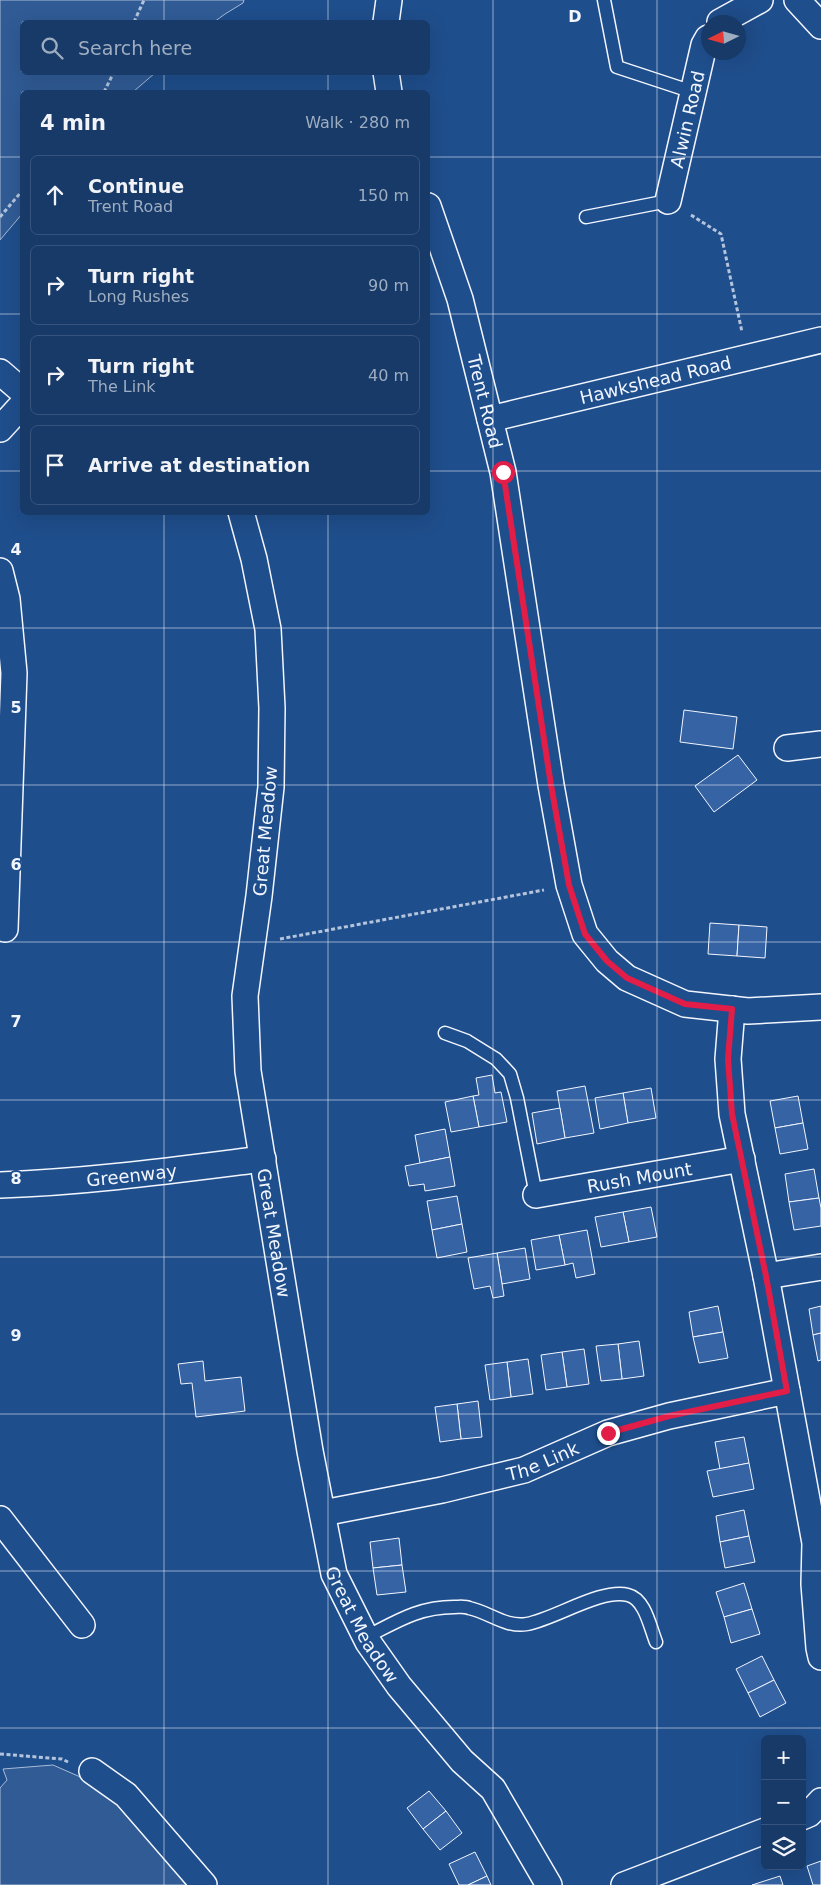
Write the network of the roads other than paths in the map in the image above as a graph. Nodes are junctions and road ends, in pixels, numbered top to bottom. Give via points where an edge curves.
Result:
1 (389, 0) edge
2 (604, 0) edge
3 (760, 0) edge
4 (797, 0) edge
5 (733, 15) edge
6 (386, 20) edge
7 (821, 26) edge
8 (701, 58) edge
9 (386, 75) edge
10 (389, 90) edge
11 (693, 92) junction
12 (668, 201) joint
13 (430, 212) edge
14 (586, 217) dead end
15 (821, 340) edge
16 (0, 372) edge
17 (20, 389) edge
18 (20, 408) edge
19 (490, 419) junction
20 (0, 429) edge
21 (242, 515) edge
22 (0, 571) edge
23 (821, 744) edge
24 (788, 748) dead end
25 (5, 929) dead end
26 (821, 1007) edge
27 (732, 1009) junction
28 (445, 1033) dead end
29 (263, 1159) junction
30 (742, 1159) junction
31 (0, 1185) edge
32 (536, 1195) joint
33 (821, 1267) edge
34 (766, 1276) junction
35 (787, 1391) junction
36 (323, 1513) junction
37 (0, 1519) edge
38 (818, 1543) edge
39 (82, 1625) dead end
40 (366, 1637) junction
41 (656, 1642) dead end
42 (821, 1657) edge
43 (92, 1771) road end
44 (821, 1801) edge
45 (806, 1815) edge
46 (761, 1833) edge
47 (204, 1885) edge
48 (549, 1885) edge
49 (624, 1885) edge

1 - 6 street
2 - 11 lane via 617,67
3 - 5 street
4 - 7 street
8 - 11 street, Alwin Road
9 - 10 street
11 - 12 street, Alwin Road
12 - 14 lane
13 - 19 street, Trent Road via 460,299
15 - 19 street, Hawkshead Road
16 - 17 street
18 - 20 street
19 - 27 street, Trent Road via 503,472 569,885 585,934 607,961 627,978 685,1004
21 - 29 street, Great Meadow via 268,629 272,708 271,787 245,996 248,1071
22 - 25 street via 7,599 14,673
23 - 24 street
26 - 27 street, Trent Road
27 - 30 street via 728,1059
28 - 32 lane via 467,1041 496,1059 510,1074
29 - 31 street, Greenway via 47,1184
29 - 36 street, Great Meadow
30 - 32 street, Rush Mount
30 - 34 street
33 - 34 street
34 - 35 street
35 - 36 street, The Link via 669,1416 608,1433 524,1470
35 - 38 street
36 - 40 street, Great Meadow via 334,1574
37 - 39 street
38 - 42 street via 814,1584
40 - 41 lane via 413,1613 439,1607 469,1607 513,1625 527,1624 618,1594 630,1595 641,1603
40 - 48 street, Great Meadow via 399,1686 462,1761 493,1789
43 - 47 street via 126,1795
44 - 45 street
46 - 49 street

